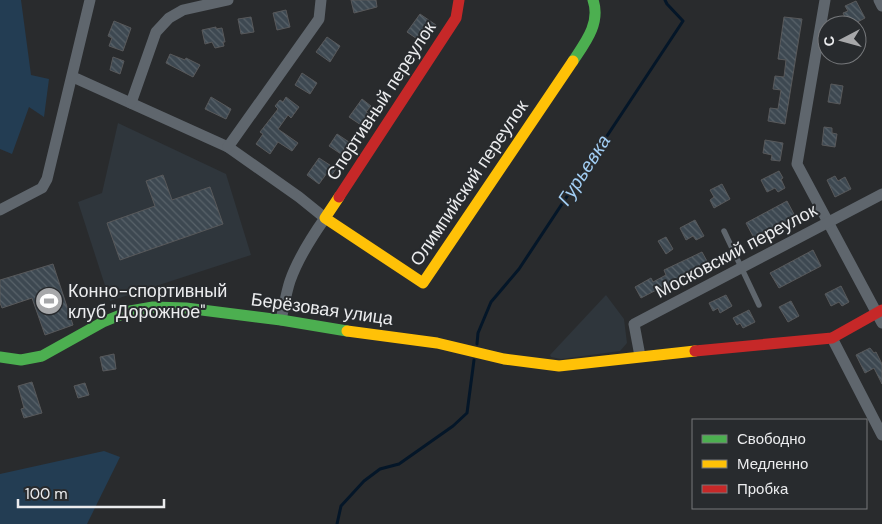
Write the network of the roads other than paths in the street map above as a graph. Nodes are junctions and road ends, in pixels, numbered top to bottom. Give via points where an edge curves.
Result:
1 (90, 0) edge
2 (228, 0) edge
3 (322, 0) edge
4 (459, 0) edge
5 (593, 0) edge
6 (825, 0) edge
7 (879, 0) edge
8 (882, 6) edge
9 (72, 77) junction
10 (131, 103) junction
11 (228, 147) junction
12 (882, 194) edge
13 (0, 210) edge
14 (325, 218) junction
15 (829, 222) junction
16 (724, 231) dead end
17 (741, 268) junction
18 (759, 305) dead end
19 (880, 316) edge
20 (281, 320) junction
21 (832, 338) junction
22 (640, 356) junction
23 (0, 357) edge
24 (882, 435) edge

1 - 9 street
2 - 10 street via 183,10 156,32
3 - 11 street via 319,19
4 - 14 street, Спортивный переулок via 456,18
5 - 14 street, Олимпийский переулок via 596,18 590,35 423,283
6 - 15 street via 797,164
7 - 8 street
9 - 10 street
9 - 13 street via 47,179 42,188
10 - 11 street
11 - 14 street
12 - 15 street, Московский переулок
14 - 20 street via 298,261
15 - 17 street, Московский переулок
15 - 19 street
16 - 17 lane
17 - 18 lane
17 - 22 street, Московский переулок via 634,324
19 - 21 street
20 - 22 street, Берёзовая улица via 437,343 504,359 558,366
20 - 23 street, Берёзовая улица via 153,307 130,311 103,322 42,356 22,360
21 - 22 street, Берёзовая улица
21 - 24 street

